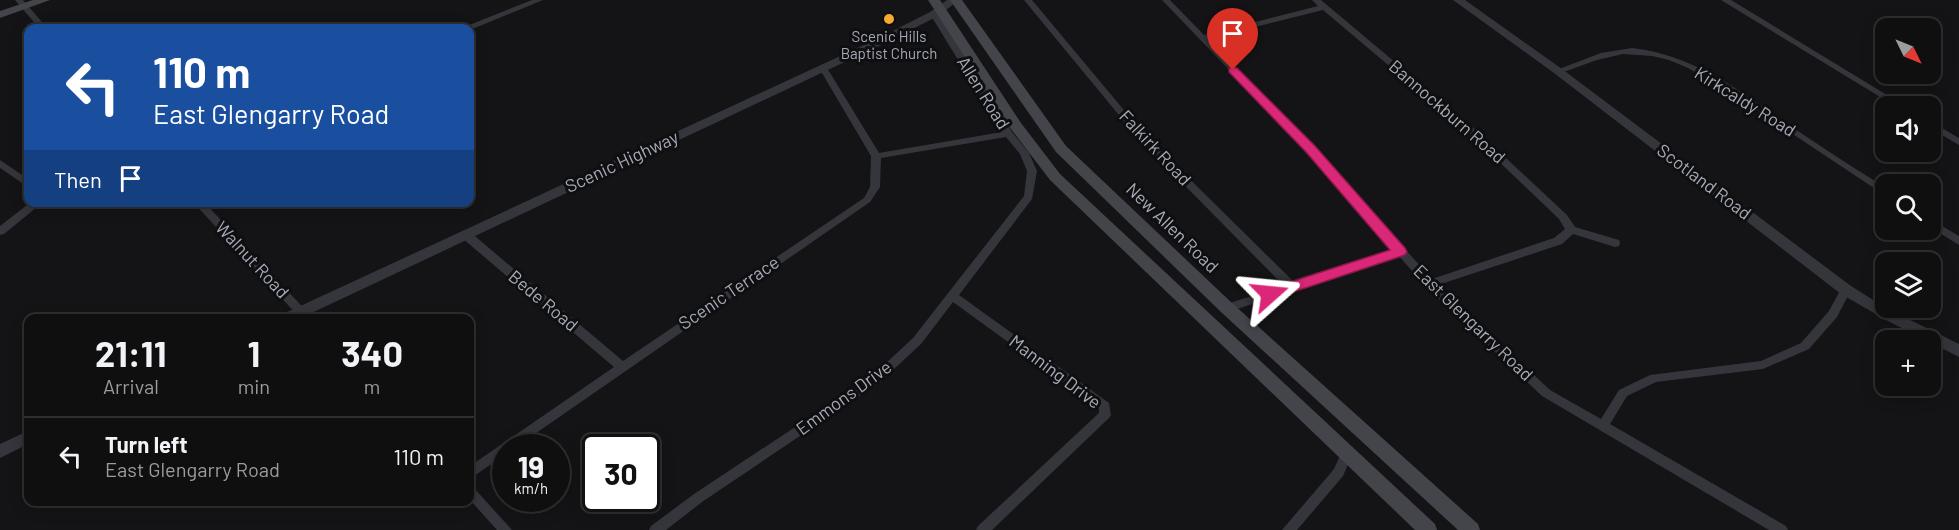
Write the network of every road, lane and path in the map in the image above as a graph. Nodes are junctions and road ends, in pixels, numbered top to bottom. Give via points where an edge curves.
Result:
1 (44, 0) edge
2 (539, 0) edge
3 (955, 0) edge
4 (1028, 0) edge
5 (1166, 0) edge
6 (1458, 0) edge
7 (1725, 0) edge
8 (21, 3) edge
9 (1320, 3) edge
10 (936, 8) edge
11 (0, 15) edge
12 (39, 24) edge
13 (474, 25) edge
14 (1202, 38) junction
15 (823, 68) junction
16 (1558, 71) junction
17 (1884, 96) edge
18 (1941, 131) edge
19 (1008, 134) junction
20 (1959, 142) edge
21 (876, 156) junction
22 (0, 164) edge
23 (1032, 171) joint
24 (24, 180) edge
25 (1875, 186) edge
26 (31, 207) edge
27 (203, 207) edge
28 (1941, 229) edge
29 (1571, 230) junction
30 (0, 231) edge
31 (466, 235) junction
32 (1959, 241) edge
33 (1615, 243) dead end
34 (1400, 252) junction
35 (1430, 284) junction
36 (1292, 287) junction
37 (1846, 290) junction
38 (953, 296) junction
39 (1227, 308) junction
40 (303, 314) edge
41 (306, 314) edge
42 (1959, 351) edge
43 (621, 366) junction
44 (1602, 427) junction
45 (24, 439) edge
46 (0, 450) edge
47 (1346, 455) junction
48 (474, 469) edge
49 (474, 496) edge
50 (505, 530) edge
51 (656, 530) edge
52 (984, 530) edge
53 (1289, 530) edge
54 (1428, 530) edge
55 (1471, 530) edge
56 (1781, 530) edge

1 - 8 main road
2 - 13 street
3 - 10 street, Scenic Highway
3 - 39 main road, New Allen Road via 1061,149
4 - 36 street, Falkirk Road via 1140,135
5 - 14 street, East Glengarry Road
6 - 16 street, Scotland Road
7 - 17 street
8 - 11 main road
8 - 12 street
9 - 14 street
9 - 29 street, Bannockburn Road via 1474,133 1563,217
10 - 15 street, Scenic Highway
10 - 19 street, Allen Road
10 - 47 main road via 1055,177
14 - 34 street, East Glengarry Road via 1310,149
15 - 21 street
15 - 31 street, Scenic Highway
16 - 25 street, Kirkcaldy Road via 1630,51 1676,61 1708,76
16 - 37 street, Scotland Road
18 - 20 street
19 - 21 street
19 - 23 street, Allen Road via 1024,153
21 - 43 street, Scenic Terrace via 875,188 867,200
22 - 24 street
23 - 38 street, Emmons Drive via 1029,197
26 - 30 street
27 - 40 street, Walnut Road
28 - 32 street
29 - 33 street
29 - 35 street via 1558,241
31 - 41 street, Scenic Highway
31 - 43 street, Bede Road
34 - 35 street, East Glengarry Road
34 - 36 street
35 - 44 street, East Glengarry Road via 1546,393
36 - 39 street
37 - 42 street, Scotland Road
37 - 44 street via 1833,315 1805,346 1762,365 1654,378 1623,393
38 - 51 street, Emmons Drive via 917,341 876,379
38 - 52 street, Manning Drive via 1105,406 1105,415
39 - 55 main road, New Allen Road
43 - 48 street, Scenic Terrace
44 - 56 street, East Glengarry Road
45 - 46 street
47 - 53 street via 1339,472
47 - 54 main road
49 - 50 street

